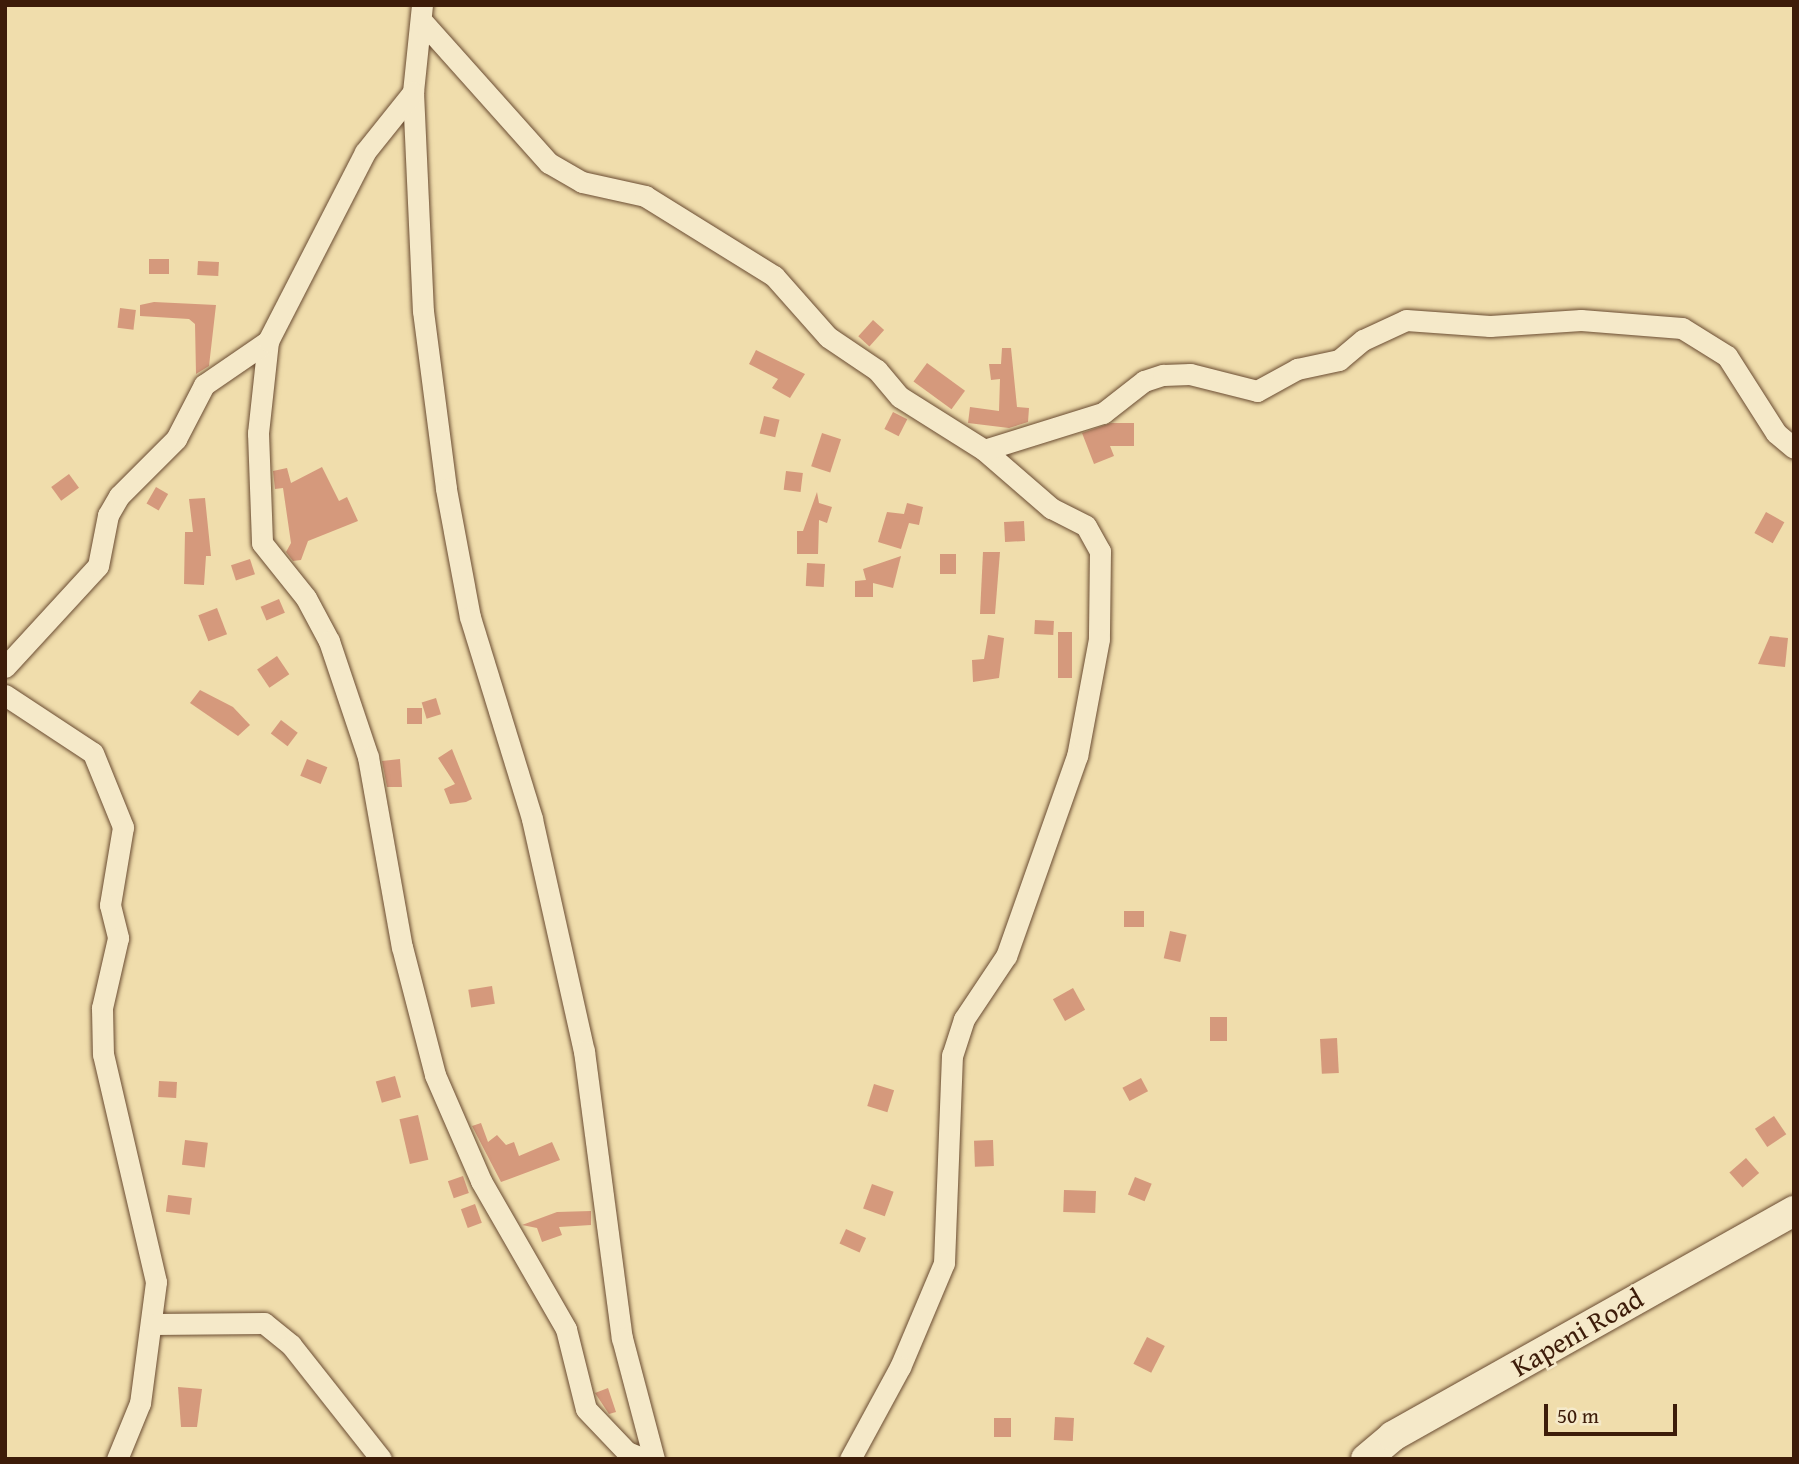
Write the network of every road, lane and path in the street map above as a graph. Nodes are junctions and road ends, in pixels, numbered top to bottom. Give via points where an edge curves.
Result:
1 (422, 13) edge
2 (413, 92) junction
3 (268, 341) junction
4 (1794, 448) edge
5 (984, 450) junction
6 (5, 667) edge
7 (5, 695) edge
8 (1794, 1211) edge
9 (155, 1324) junction
10 (117, 1459) edge
11 (381, 1459) edge
12 (645, 1459) edge
13 (654, 1459) edge
14 (850, 1459) edge
15 (1366, 1459) edge

1 - 2 street
1 - 5 street via 549,163 582,182 645,196 774,276 811,322 877,370 900,397
2 - 3 street via 365,152
2 - 13 street via 424,312 446,489 470,617 532,819 584,1051 622,1338
3 - 6 street via 204,384 176,439 119,496 108,515 98,565
3 - 12 street via 258,433 262,543 306,598 329,641 368,757 402,947 435,1074 481,1181 566,1329 586,1409 618,1444
4 - 5 street via 1776,433 1727,356 1682,328 1581,320 1490,326 1406,320 1363,340 1339,360 1297,369 1257,391 1190,374 1163,375 1103,413
5 - 14 street via 1051,508 1094,535 1099,639 1073,768 1006,956 964,1019 952,1055 944,1263 895,1378
7 - 9 street via 93,753 123,827 110,905 118,938 102,1008 103,1054 152,1257
8 - 15 main road, Kapeni Road via 1393,1436
9 - 10 street via 141,1403
9 - 11 street via 264,1323 291,1345

